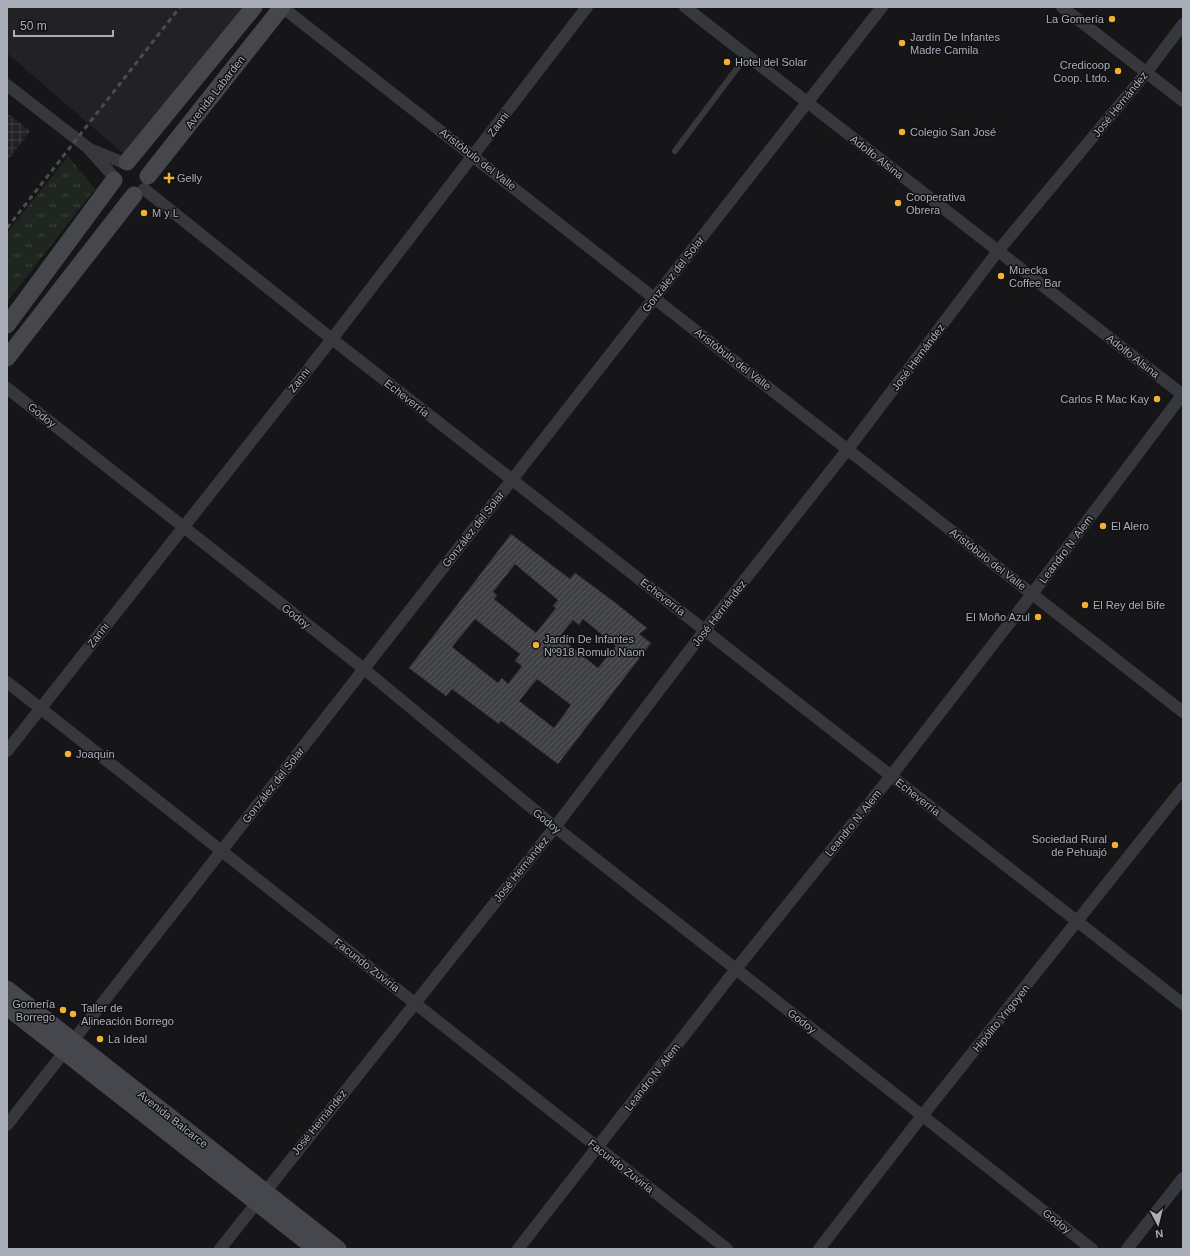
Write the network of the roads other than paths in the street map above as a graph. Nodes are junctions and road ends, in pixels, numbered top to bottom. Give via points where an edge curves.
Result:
1 (254, 7) edge
2 (282, 7) edge
3 (587, 7) edge
4 (685, 7) edge
5 (882, 7) edge
6 (1062, 7) edge
7 (1183, 24) edge
8 (747, 55) junction
9 (1146, 73) junction
10 (7, 85) edge
11 (807, 102) junction
12 (1183, 102) edge
13 (87, 147) junction
14 (675, 150) dead end
15 (474, 156) junction
16 (126, 162) junction
17 (114, 179) junction
18 (142, 187) junction
19 (998, 251) junction
20 (654, 298) junction
21 (7, 325) edge
22 (332, 339) junction
23 (7, 358) edge
24 (7, 388) edge
25 (1183, 394) edge
26 (848, 449) junction
27 (512, 480) junction
28 (183, 528) junction
29 (1032, 594) junction
30 (705, 630) junction
31 (364, 669) junction
32 (7, 682) edge
33 (40, 708) junction
34 (1183, 712) edge
35 (7, 751) edge
36 (891, 776) junction
37 (1183, 788) edge
38 (555, 827) junction
39 (221, 851) junction
40 (1078, 922) junction
41 (736, 969) junction
42 (7, 989) edge
43 (414, 1003) junction
44 (1183, 1004) edge
45 (7, 1007) edge
46 (68, 1046) junction
47 (922, 1116) junction
48 (7, 1125) edge
49 (598, 1147) junction
50 (1183, 1178) edge
51 (260, 1196) junction
52 (220, 1249) edge
53 (316, 1249) edge
54 (338, 1249) edge
55 (518, 1249) edge
56 (727, 1249) edge
57 (820, 1249) edge
58 (1092, 1249) edge
59 (1126, 1249) edge

1 - 16 main road, Avenida Labarden
2 - 15 street, Aristóbulo del Valle
2 - 18 main road, Avenida Labarden
3 - 15 street, Zanni
4 - 8 street, Adolfo Alsina
5 - 11 street, González del Solar
6 - 9 street
7 - 9 street, José Hernández
8 - 11 street, Adolfo Alsina
8 - 14 lane
9 - 12 street
9 - 19 street, José Hernández
10 - 13 street
11 - 19 street, Adolfo Alsina
11 - 20 street, González del Solar
13 - 16 street
13 - 17 street
15 - 20 street, Aristóbulo del Valle
15 - 22 street, Zanni
16 - 17 main road via 117,168
16 - 18 main road via 140,164 145,169
17 - 18 main road via 120,192 127,195
17 - 21 main road
18 - 22 street, Echeverría
18 - 23 main road, Avenida Labarden
19 - 25 street, Adolfo Alsina
19 - 26 street, José Hernández
20 - 26 street, Aristóbulo del Valle
20 - 27 street, González del Solar
22 - 27 street, Echeverría
22 - 28 street, Zanni
24 - 28 street, Godoy
25 - 29 street, Leandro N. Alem
26 - 29 street, Aristóbulo del Valle
26 - 30 street, José Hernández
27 - 30 street, Echeverría
27 - 31 street, González del Solar
28 - 31 street, Godoy
28 - 33 street, Zanni
29 - 34 street, Aristóbulo del Valle
29 - 36 street, Leandro N. Alem
30 - 36 street, Echeverría
30 - 38 street, José Hernández
31 - 38 street, Godoy
31 - 39 street, González del Solar
32 - 33 street, Facundo Zuviría
33 - 35 street, Zanni
33 - 39 street, Facundo Zuviría
36 - 40 street, Echeverría
36 - 41 street, Leandro N. Alem
37 - 40 street, Hipólito Yrigoyen
38 - 41 street, Godoy
38 - 43 street, José Hernández
39 - 43 street, Facundo Zuviría
39 - 46 street, González del Solar
40 - 44 street, Echeverría
40 - 47 street, Hipólito Yrigoyen
41 - 47 street, Godoy
41 - 49 street, Leandro N. Alem
42 - 46 main road, Avenida Balcarce
43 - 49 street, Facundo Zuviría
43 - 51 street, José Hernández
45 - 46 main road, Avenida Balcarce
46 - 48 street, González del Solar
46 - 51 main road, Avenida Balcarce
47 - 57 street, Hipólito Yrigoyen
47 - 58 street, Godoy
49 - 55 street, Leandro N. Alem
49 - 56 street, Facundo Zuviría
50 - 59 street
51 - 52 street, José Hernández
51 - 53 main road, Avenida Balcarce
51 - 54 main road, Avenida Balcarce

